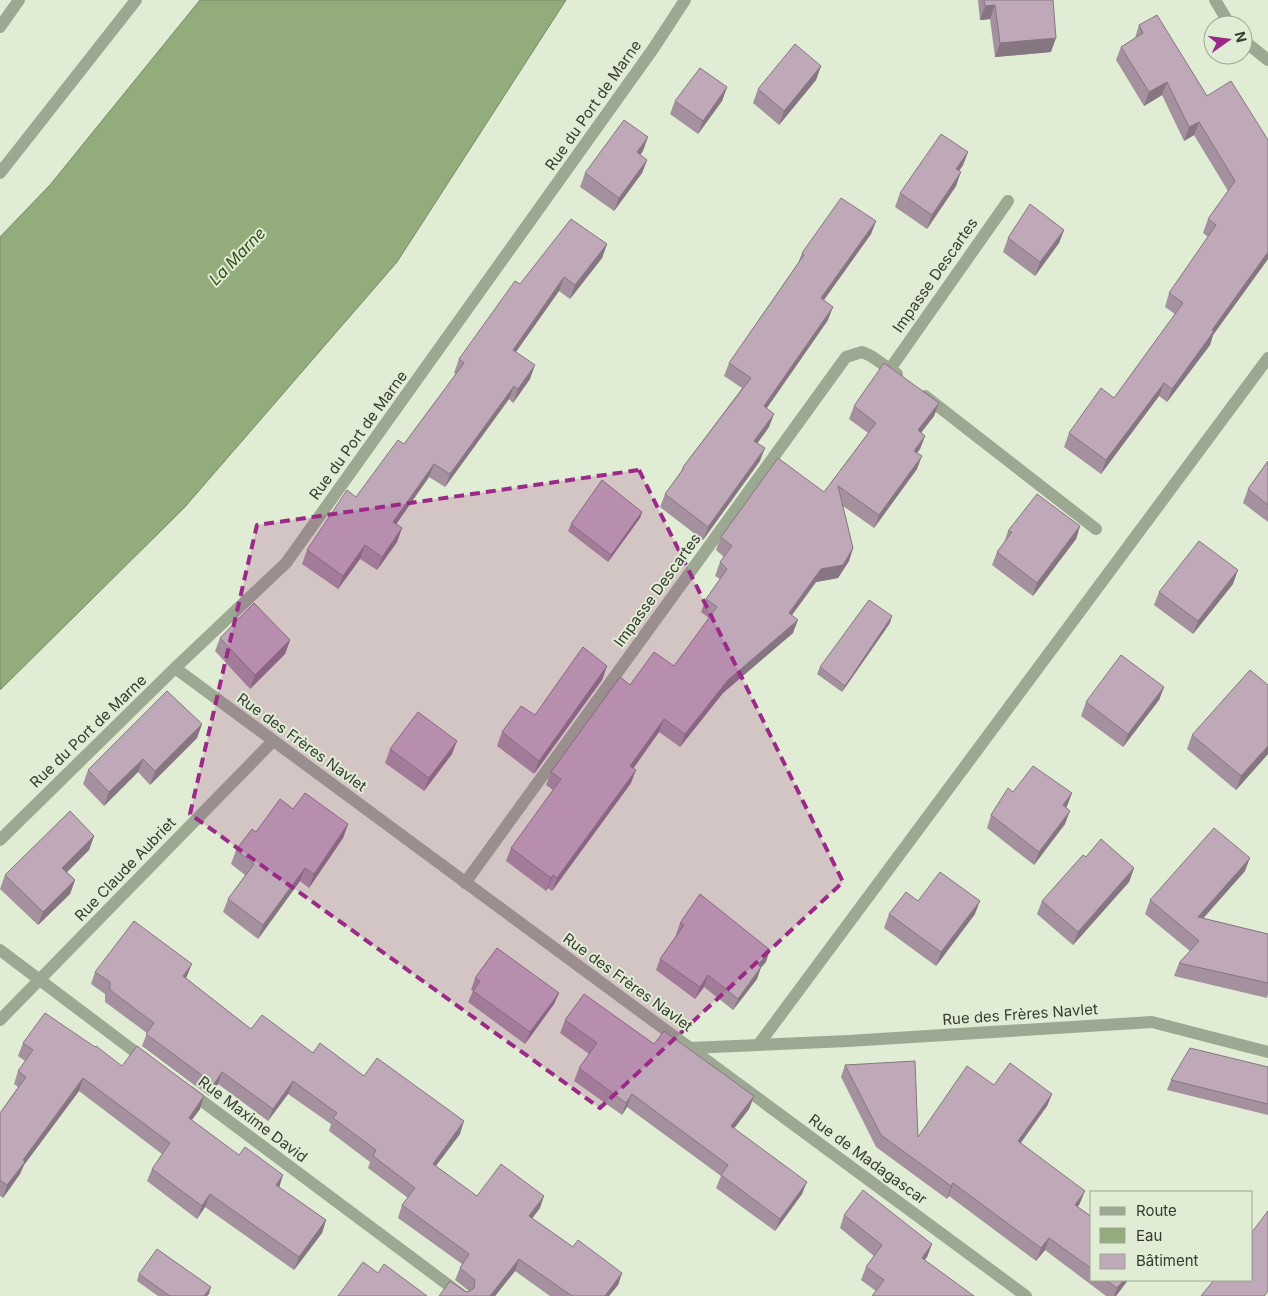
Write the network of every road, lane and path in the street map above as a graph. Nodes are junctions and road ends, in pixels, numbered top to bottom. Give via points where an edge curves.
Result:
1 (19, 0) edge
2 (136, 0) edge
3 (684, 0) edge
4 (1215, 0) edge
5 (1224, 15) edge
6 (0, 27) edge
7 (1253, 48) edge
8 (1268, 60) edge
9 (0, 173) edge
10 (1008, 201) dead end
11 (1268, 358) edge
12 (890, 369) junction
13 (1096, 529) dead end
14 (175, 668) junction
15 (273, 741) junction
16 (0, 840) edge
17 (465, 883) junction
18 (0, 950) edge
19 (40, 980) junction
20 (0, 1020) edge
21 (759, 1044) junction
22 (690, 1048) junction
23 (1268, 1052) edge
24 (160, 1070) edge
25 (183, 1087) edge
26 (463, 1296) edge
27 (1026, 1296) edge

1 - 6 street
2 - 9 street
3 - 14 street, Rue du Port de Marne via 653,49 286,564
4 - 5 street
7 - 8 street
10 - 12 street, Impasse Descartes
11 - 21 street
12 - 13 street, Impasse Descartes
12 - 17 street, Impasse Descartes via 862,352 846,357
14 - 15 street, Rue des Frères Navlet
14 - 16 street, Rue du Port de Marne
15 - 17 street, Rue des Frères Navlet
15 - 19 street, Rue Claude Aubriet
17 - 22 street, Rue des Frères Navlet
18 - 19 street
19 - 20 street, Rue Claude Aubriet
19 - 24 street
21 - 22 street, Rue des Frères Navlet
21 - 23 street, Rue des Frères Navlet via 1152,1022
22 - 27 street, Rue de Madagascar
25 - 26 street, Rue Maxime David

